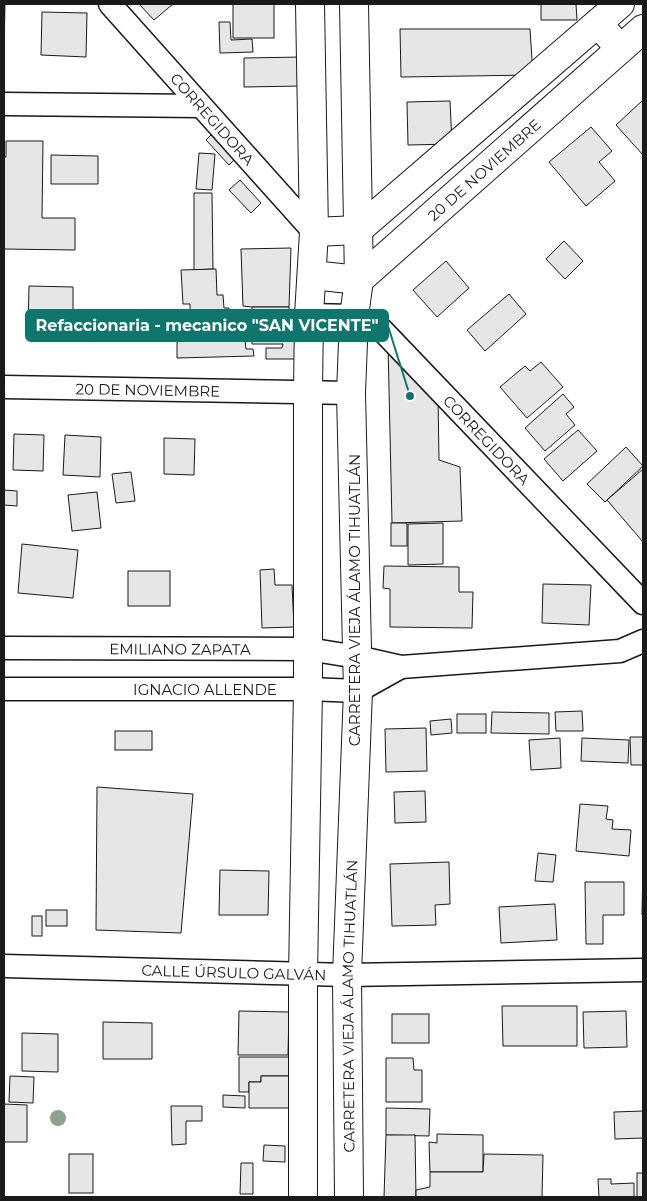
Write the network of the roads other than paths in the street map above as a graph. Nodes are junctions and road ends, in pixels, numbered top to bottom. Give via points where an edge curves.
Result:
1 (110, 4) edge
2 (310, 4) edge
3 (354, 4) edge
4 (620, 4) edge
5 (598, 23) junction
6 (643, 29) edge
7 (620, 49) junction
8 (4, 104) edge
9 (200, 106) junction
10 (358, 230) junction
11 (314, 232) junction
12 (312, 275) junction
13 (359, 280) junction
14 (309, 315) junction
15 (354, 316) junction
16 (4, 387) edge
17 (308, 393) junction
18 (352, 393) junction
19 (643, 603) edge
20 (643, 641) edge
21 (4, 648) edge
22 (308, 649) junction
23 (357, 657) junction
24 (401, 667) junction
25 (4, 689) edge
26 (308, 689) junction
27 (358, 691) junction
28 (4, 966) edge
29 (643, 970) edge
30 (303, 975) junction
31 (347, 975) junction
32 (303, 1197) edge
33 (349, 1197) edge

1 - 9 street, CORREGIDORA
2 - 11 main road
3 - 10 main road, CARRETERA VIEJA ÁLAMO TIHUATLÁN
4 - 5 main road
5 - 7 main road
5 - 10 main road
6 - 7 main road, 20 DE NOVIEMBRE
7 - 13 main road, 20 DE NOVIEMBRE
8 - 9 street
9 - 11 street, CORREGIDORA
10 - 11 main road
10 - 13 main road, CARRETERA VIEJA ÁLAMO TIHUATLÁN
11 - 12 main road
12 - 13 main road
12 - 14 main road
13 - 15 main road, CARRETERA VIEJA ÁLAMO TIHUATLÁN
14 - 15 street, CORREGIDORA
14 - 17 main road
15 - 18 main road, CARRETERA VIEJA ÁLAMO TIHUATLÁN
15 - 19 street, CORREGIDORA via 381,329
16 - 17 street, 20 DE NOVIEMBRE
17 - 18 street, 20 DE NOVIEMBRE
17 - 22 main road
18 - 23 main road, CARRETERA VIEJA ÁLAMO TIHUATLÁN
20 - 24 street via 620,652
21 - 22 street, EMILIANO ZAPATA
22 - 23 street, EMILIANO ZAPATA
22 - 26 main road
23 - 24 street
23 - 27 main road, CARRETERA VIEJA ÁLAMO TIHUATLÁN
24 - 27 street
25 - 26 street, IGNACIO ALLENDE
26 - 27 street, IGNACIO ALLENDE
26 - 30 main road
27 - 31 main road, CARRETERA VIEJA ÁLAMO TIHUATLÁN
28 - 30 street, CALLE ÚRSULO GALVÁN
29 - 31 street, CALLE ÚRSULO GALVÁN
30 - 31 street, CALLE ÚRSULO GALVÁN
30 - 32 main road
31 - 33 main road, CARRETERA VIEJA ÁLAMO TIHUATLÁN

